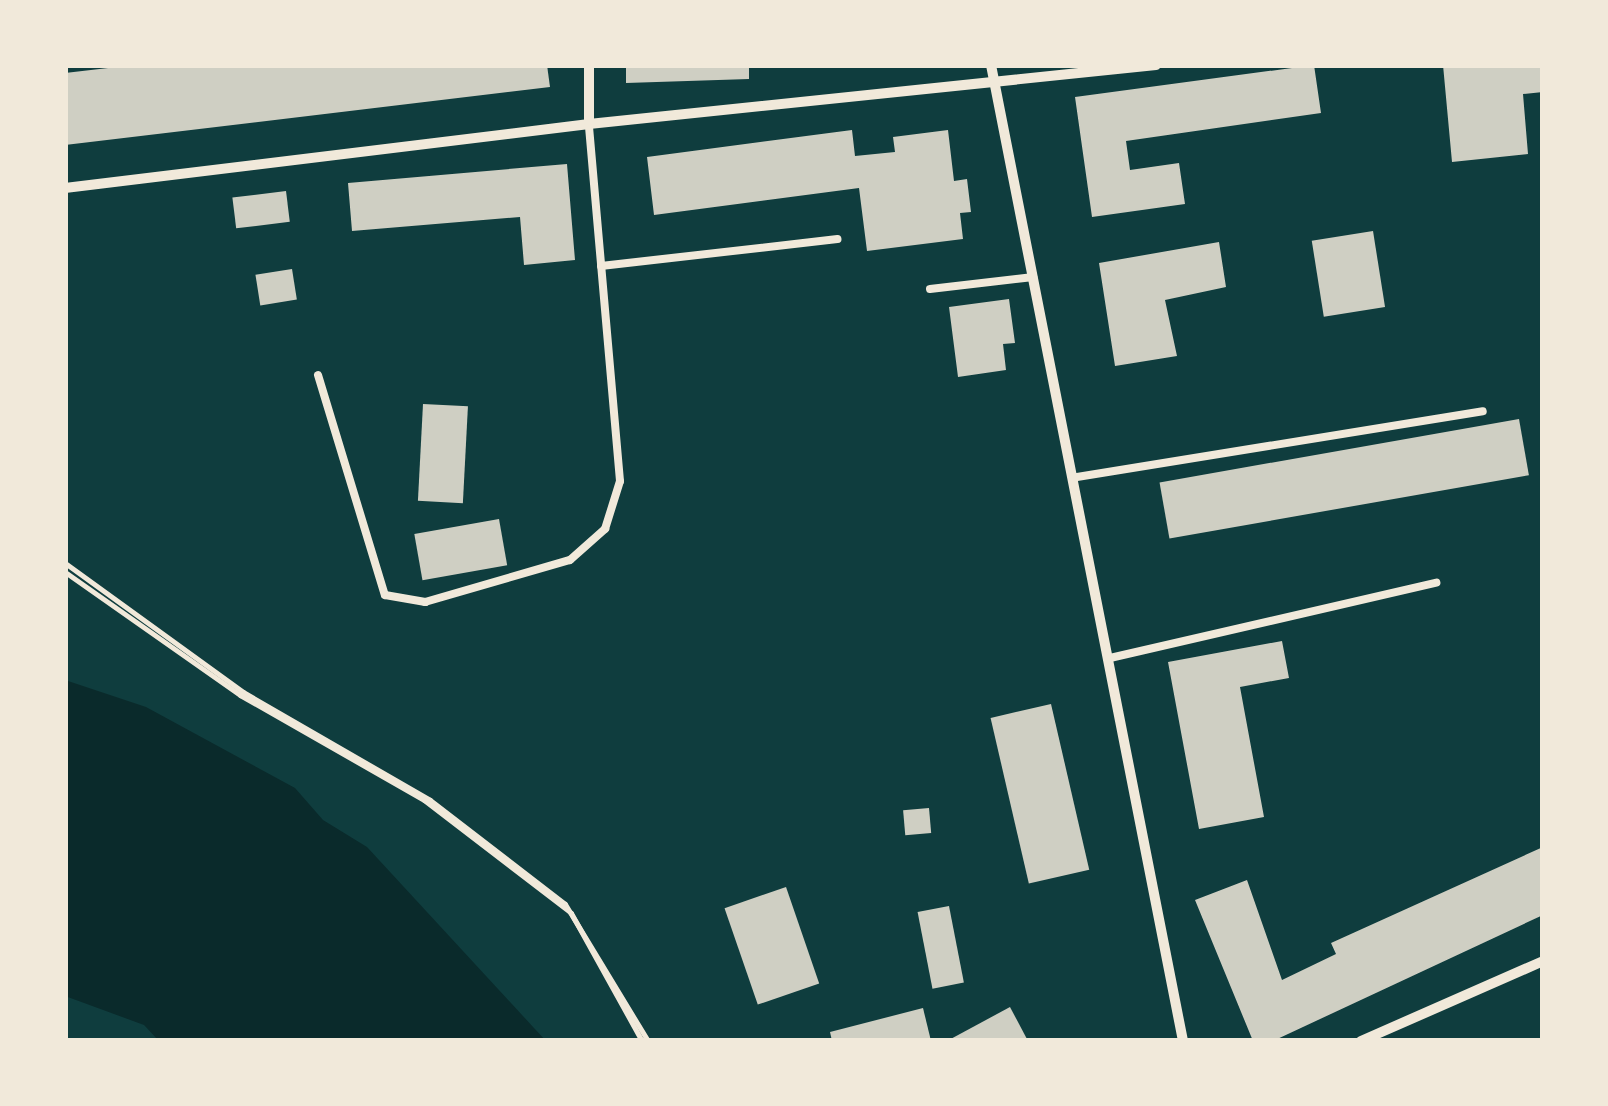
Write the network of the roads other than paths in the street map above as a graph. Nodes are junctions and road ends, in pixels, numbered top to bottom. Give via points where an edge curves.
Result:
1 (589, 65) edge
2 (991, 65) edge
3 (1156, 65) edge
4 (992, 84) junction
5 (588, 124) junction
6 (65, 188) edge
7 (837, 239) dead end
8 (601, 266) junction
9 (1033, 277) junction
10 (930, 289) dead end
11 (318, 376) dead end
12 (1482, 412) dead end
13 (1076, 477) junction
14 (1436, 583) dead end
15 (1110, 658) junction
16 (1543, 962) edge
17 (1182, 1041) edge
18 (1361, 1041) edge

1 - 5 street
2 - 4 street
3 - 4 street
4 - 5 street
4 - 9 street
5 - 6 street
5 - 8 lane
7 - 8 lane
8 - 11 lane via 620,481 605,530 570,560 425,602 385,595
9 - 10 lane
9 - 13 street
12 - 13 lane
13 - 15 street
14 - 15 lane
15 - 17 street
16 - 18 street

